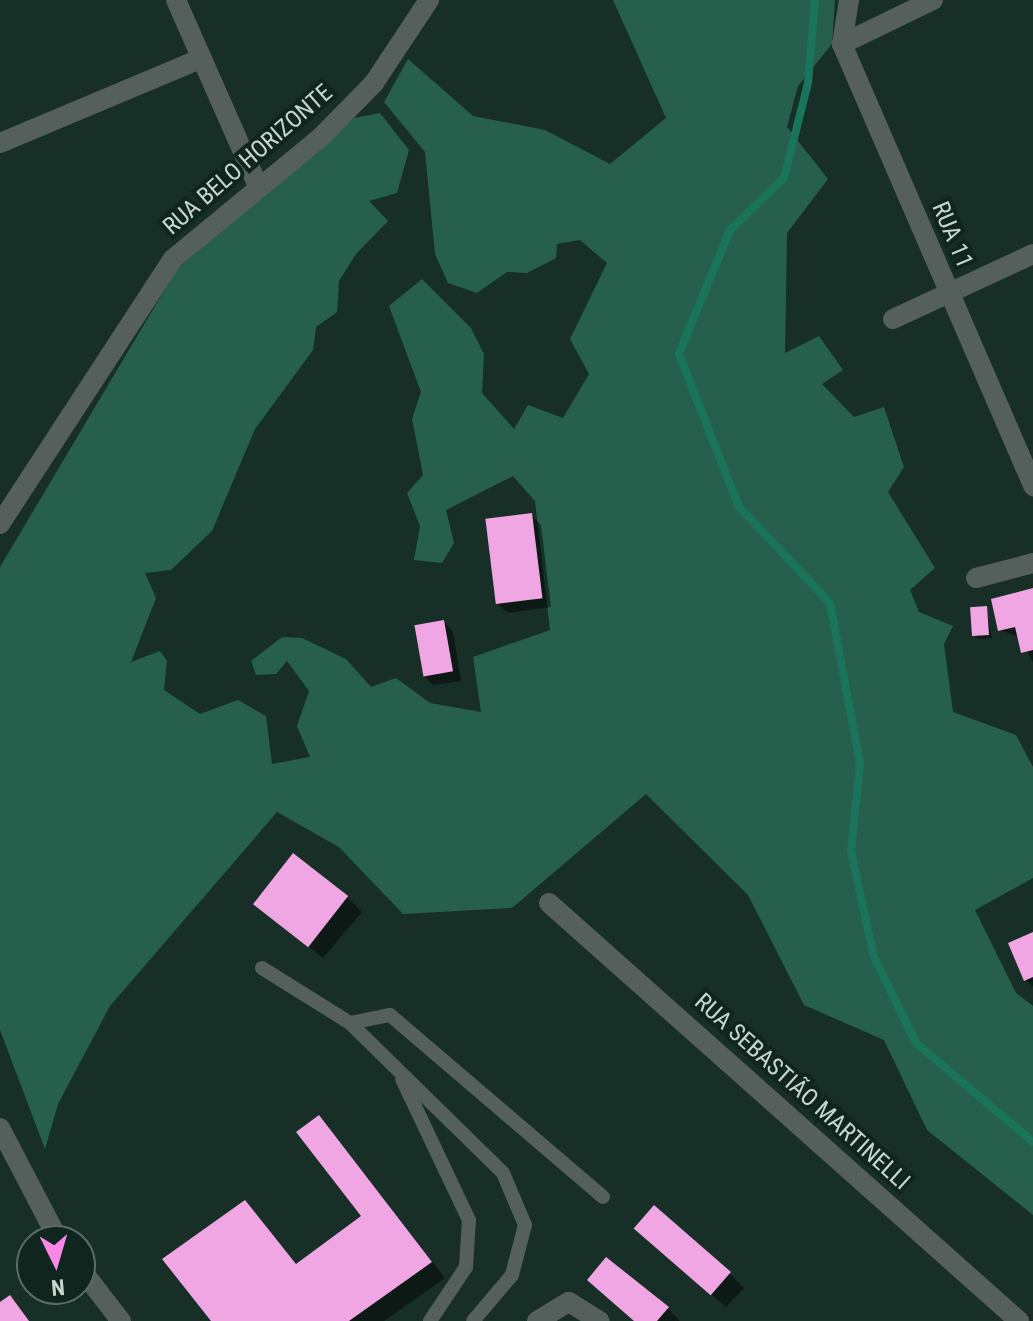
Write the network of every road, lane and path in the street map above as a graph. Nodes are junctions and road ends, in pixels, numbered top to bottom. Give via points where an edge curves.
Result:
1 (176, 0) edge
2 (429, 0) edge
3 (849, 0) edge
4 (933, 0) edge
5 (842, 44) junction
6 (200, 59) junction
7 (0, 143) edge
8 (257, 184) junction
9 (1033, 254) edge
10 (949, 295) junction
11 (893, 319) dead end
12 (1033, 486) edge
13 (0, 524) edge
14 (1033, 563) edge
15 (976, 578) dead end
16 (549, 903) dead end
17 (262, 968) dead end
18 (350, 1023) junction
19 (397, 1068) junction
20 (0, 1128) edge
21 (603, 1197) dead end
22 (51, 1225) edge
23 (96, 1289) edge
24 (121, 1321) edge
25 (430, 1321) edge
26 (473, 1321) edge
27 (537, 1321) edge
28 (600, 1321) edge
29 (1019, 1321) edge

1 - 6 street
2 - 8 street, RUA BELO HORIZONTE via 374,83 321,137
3 - 5 street
4 - 5 street
5 - 10 street, RUA 11
6 - 7 street
6 - 8 street
8 - 13 street, RUA BELO HORIZONTE via 173,259
9 - 10 street
10 - 11 street
10 - 12 street, RUA 11
14 - 15 street
16 - 29 street, RUA SEBASTIÃO MARTINELLI
17 - 18 lane
18 - 19 lane
18 - 21 lane via 390,1015
19 - 25 lane via 469,1220 466,1267
19 - 26 lane via 503,1173 525,1225 512,1275
20 - 22 street
23 - 24 street
27 - 28 street via 569,1302

